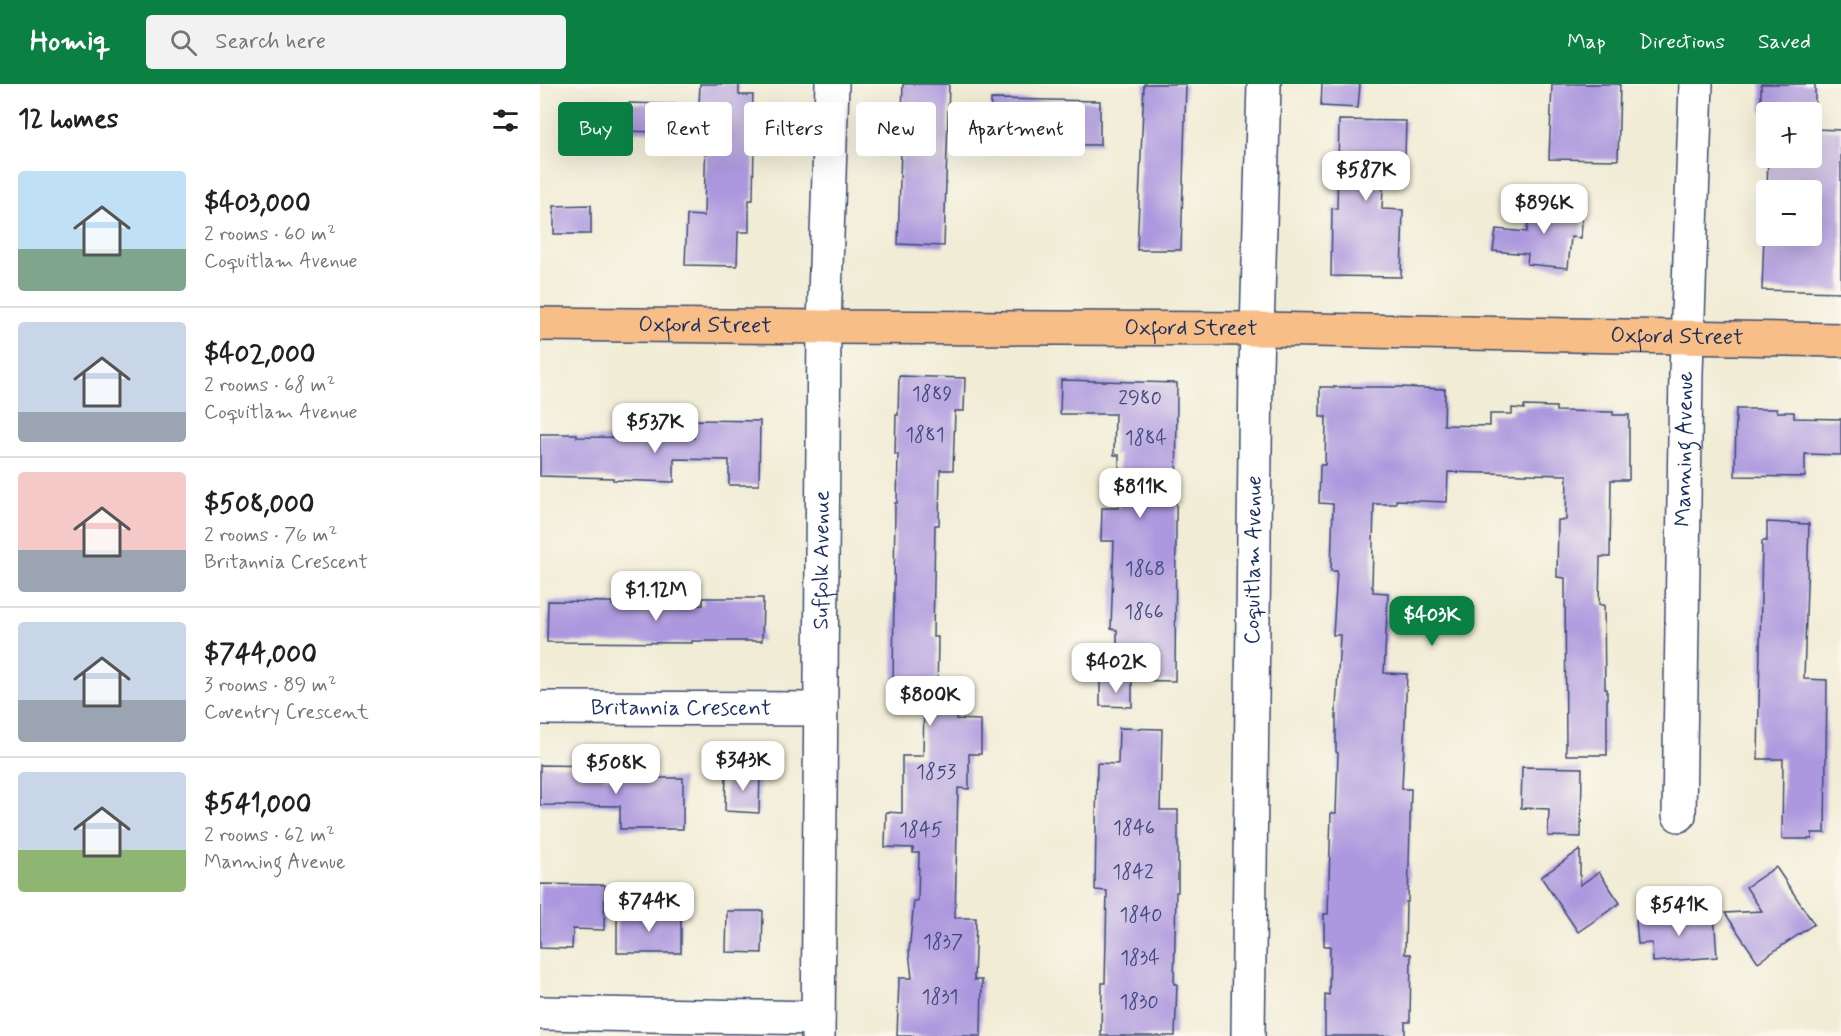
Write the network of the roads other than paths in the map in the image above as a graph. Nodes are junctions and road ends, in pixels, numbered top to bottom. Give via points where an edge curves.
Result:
1 (832, 84) edge
2 (1264, 84) edge
3 (1696, 84) edge
4 (540, 324) edge
5 (824, 327) junction
6 (1257, 329) junction
7 (1688, 337) junction
8 (1841, 340) edge
9 (540, 708) edge
10 (821, 709) junction
11 (1679, 816) dead end
12 (540, 1013) edge
13 (818, 1027) edge
14 (1248, 1036) edge

1 - 5 street, Suffolk Avenue
2 - 6 street, Coquitlam Avenue
3 - 7 street, Manning Avenue
4 - 5 main road, Oxford Street
5 - 6 main road, Oxford Street
5 - 10 street, Suffolk Avenue
6 - 7 main road, Oxford Street
6 - 14 street, Coquitlam Avenue
7 - 8 main road, Oxford Street
7 - 11 street, Manning Avenue
9 - 10 street, Britannia Crescent
10 - 13 street, Suffolk Avenue
12 - 13 street

